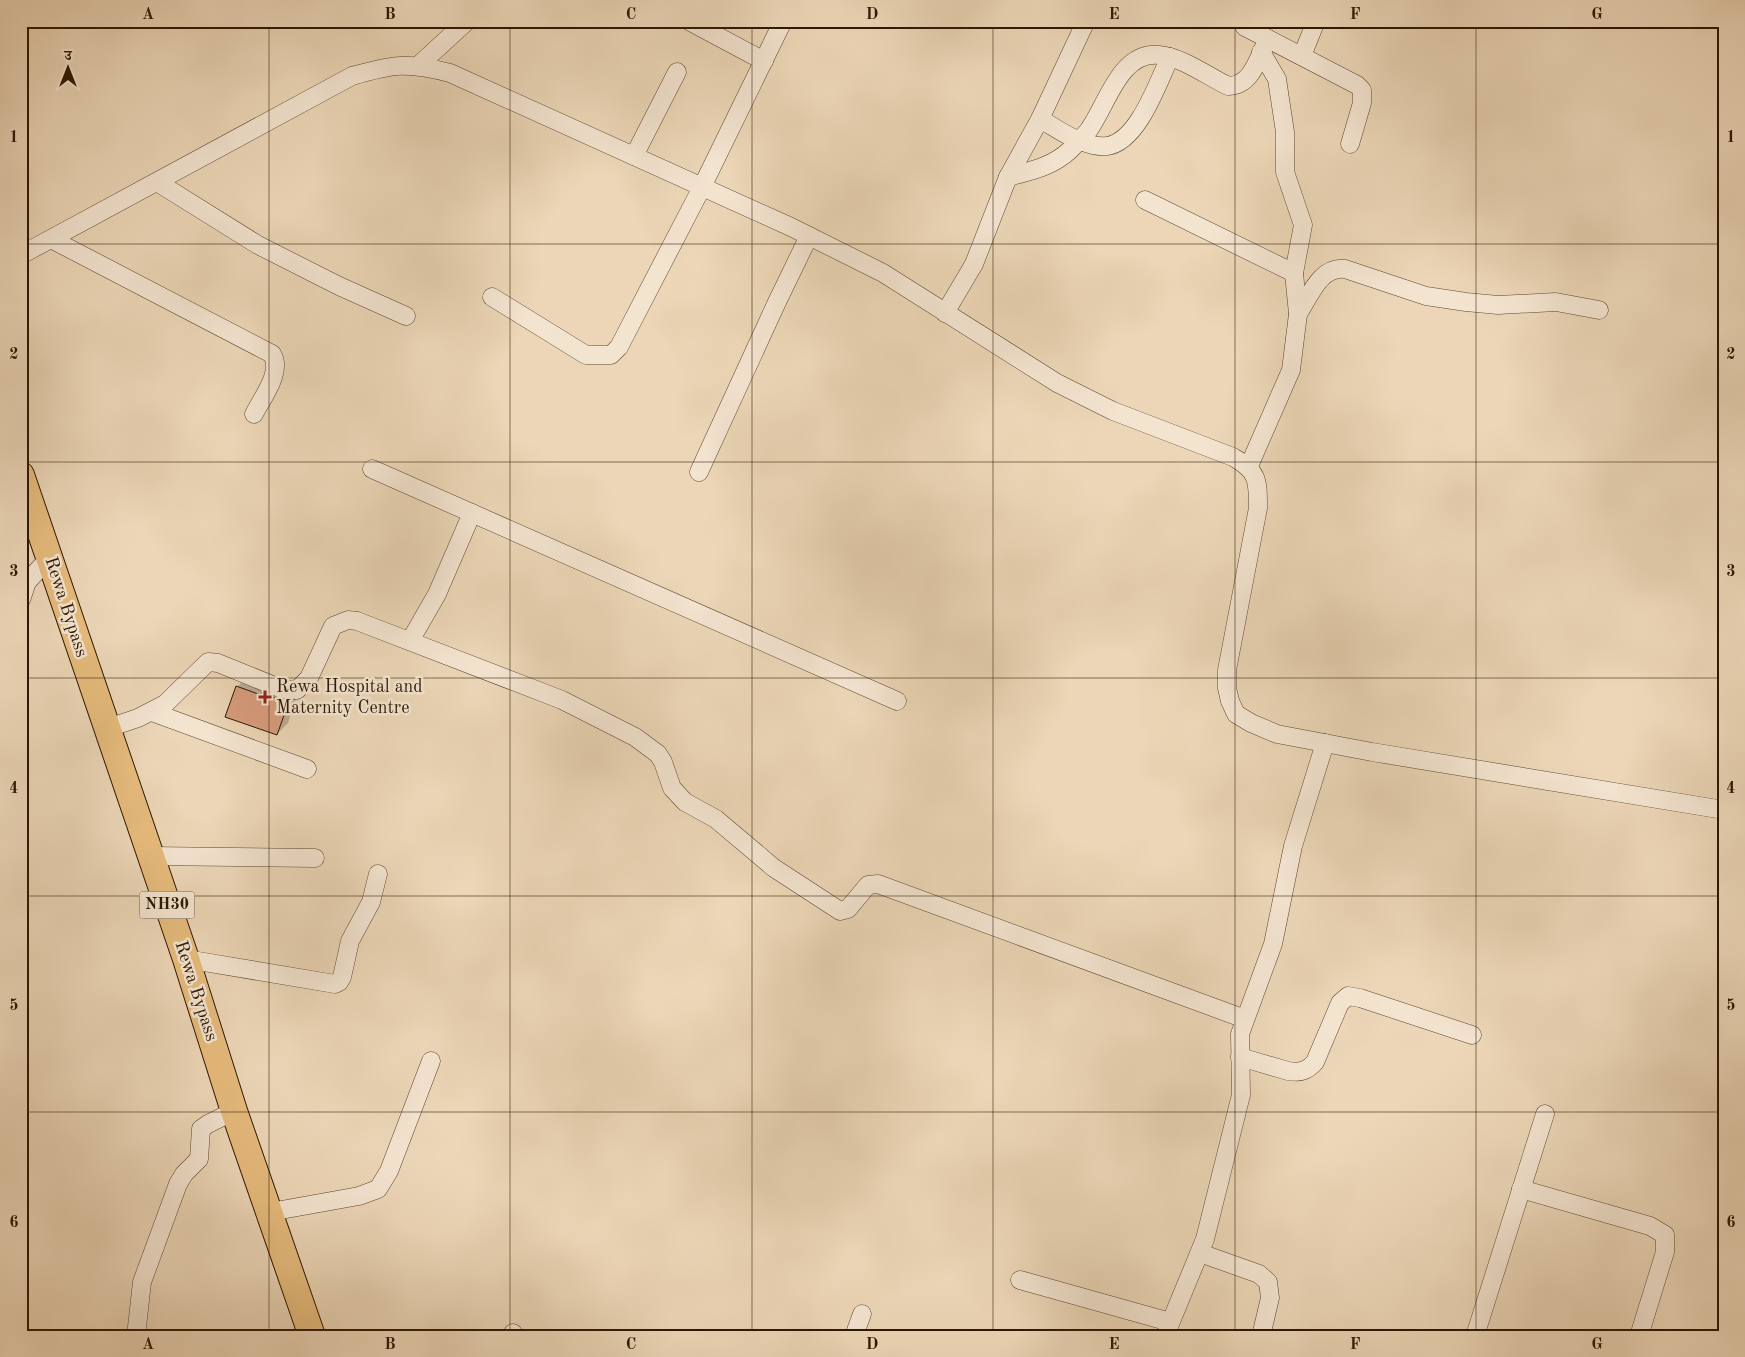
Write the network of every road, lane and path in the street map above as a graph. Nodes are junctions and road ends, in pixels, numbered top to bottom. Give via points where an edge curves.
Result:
1 (467, 21) edge
2 (689, 21) edge
3 (783, 21) edge
4 (1086, 21) edge
5 (1241, 21) edge
6 (1316, 21) edge
7 (1264, 46) junction
8 (1302, 56) junction
9 (1170, 57) junction
10 (764, 61) junction
11 (419, 65) junction
12 (677, 72) dead end
13 (1040, 119) junction
14 (1078, 141) junction
15 (1350, 144) dead end
16 (634, 156) junction
17 (1008, 177) junction
18 (157, 182) junction
19 (702, 187) junction
20 (1145, 200) dead end
21 (809, 236) junction
22 (52, 239) junction
23 (21, 255) edge
24 (1294, 274) junction
25 (492, 298) dead end
26 (1599, 310) dead end
27 (945, 313) junction
28 (1298, 314) junction
29 (406, 316) dead end
30 (254, 414) dead end
31 (1249, 466) junction
32 (372, 469) dead end
33 (699, 472) dead end
34 (21, 475) edge
35 (472, 513) junction
36 (50, 557) junction
37 (21, 600) edge
38 (410, 641) junction
39 (896, 701) dead end
40 (152, 712) junction
41 (108, 728) junction
42 (1325, 743) junction
43 (307, 769) dead end
44 (1724, 810) edge
45 (150, 856) junction
46 (315, 858) dead end
47 (378, 874) dead end
48 (186, 960) junction
49 (1245, 1019) junction
50 (1472, 1035) dead end
51 (1240, 1057) junction
52 (431, 1061) dead end
53 (234, 1111) junction
54 (1545, 1114) dead end
55 (1522, 1189) junction
56 (270, 1212) junction
57 (1200, 1253) junction
58 (1020, 1280) dead end
59 (862, 1314) dead end
60 (1167, 1329) edge
61 (136, 1336) edge
62 (312, 1336) edge
63 (854, 1336) edge
64 (1261, 1336) edge
65 (1475, 1336) edge
66 (1639, 1336) edge

1 - 11 street
2 - 10 street
3 - 10 street
4 - 13 street
5 - 7 street
6 - 8 street
7 - 8 street
7 - 9 street via 1245,82 1237,86 1228,86
7 - 24 street via 1277,80 1285,132 1287,183 1301,216 1302,234
8 - 15 street via 1362,90 1362,103
9 - 14 street via 1158,54 1141,57 1129,64
9 - 14 street via 1142,116 1130,133 1108,146
10 - 19 street
11 - 16 street via 450,73
11 - 18 street via 388,66 352,76
12 - 16 street
13 - 14 street
13 - 17 street
14 - 17 street via 1045,167
16 - 19 street
17 - 27 street via 974,264
18 - 22 street
18 - 29 street via 258,245
19 - 21 street
19 - 25 street via 619,347 611,355 586,355
20 - 24 street
21 - 27 street via 883,274
21 - 33 street
22 - 23 street
22 - 30 street via 272,354 275,369
24 - 28 street
26 - 28 street via 1556,302 1498,305 1426,296 1336,268 1322,276
27 - 31 street via 1073,391
28 - 31 street via 1291,370
31 - 42 street via 1258,486 1258,508 1227,670 1230,701 1236,714 1251,723 1277,734
32 - 35 street
34 - 36 highway, Rewa Bypass / NH30
35 - 38 street via 437,594
35 - 39 street
36 - 37 street via 28,582
36 - 41 highway, Rewa Bypass / NH30
38 - 40 street via 357,621 340,622 327,635 309,678 297,690 282,689 208,662
38 - 49 street via 562,700 635,736 658,754 672,788 685,802 716,819 774,868 840,911 848,909 868,885 878,884
40 - 41 street
40 - 43 street
41 - 45 highway, Rewa Bypass / NH30
42 - 44 street
42 - 49 street via 1293,846 1273,944
45 - 46 street
45 - 48 highway, Rewa Bypass / NH30
47 - 48 street via 371,902 350,941 342,977 335,984
48 - 53 highway, Rewa Bypass / NH30
49 - 51 street via 1240,1034
50 - 51 street via 1348,996 1340,1003 1315,1062 1308,1069 1288,1072
51 - 57 street via 1239,1109
52 - 56 street via 378,1189 359,1196
53 - 56 highway, Rewa Bypass / NH30
53 - 61 street via 208,1124 200,1132 199,1159 178,1184 142,1282
54 - 55 street
55 - 65 street
55 - 66 street via 1650,1226 1665,1235 1665,1252
56 - 62 highway, Rewa Bypass / NH30
57 - 60 street
57 - 64 street via 1259,1274 1268,1282 1270,1298
58 - 60 street
59 - 63 street

